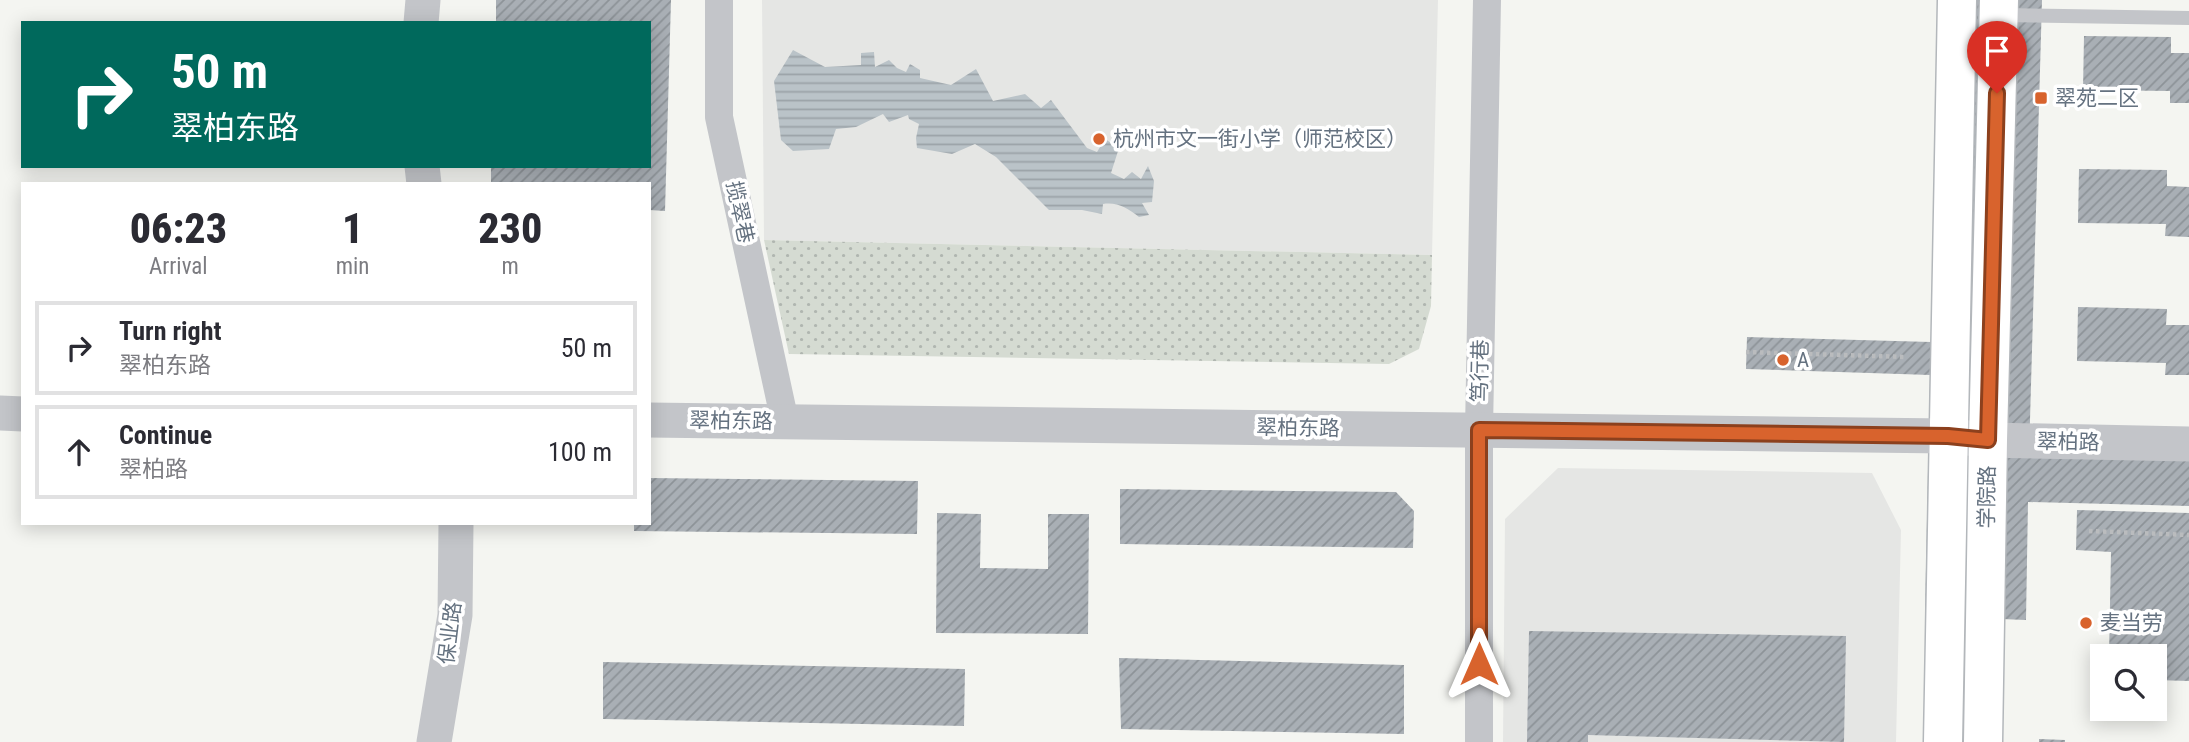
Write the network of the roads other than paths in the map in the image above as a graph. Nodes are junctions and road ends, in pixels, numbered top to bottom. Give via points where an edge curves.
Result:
1 (423, 0) edge
2 (719, 0) edge
3 (1487, 0) edge
4 (1957, 0) edge
5 (1999, 7) edge
6 (2189, 18) edge
7 (421, 21) edge
8 (0, 413) edge
9 (21, 414) edge
10 (651, 421) edge
11 (785, 422) junction
12 (1479, 430) junction
13 (1948, 436) junction
14 (1988, 440) junction
15 (2189, 444) edge
16 (456, 525) edge
17 (433, 742) edge
18 (1479, 742) edge
19 (1943, 742) edge
20 (1983, 742) edge

1 - 7 street
2 - 11 street, 揽翠巷 via 719,117
3 - 12 street, 笃行巷
4 - 13 main road, 学院路
5 - 6 lane
5 - 14 main road, 学院路
8 - 9 street
10 - 11 street, 翠柏东路
11 - 12 street, 翠柏东路
12 - 13 street, 翠柏东路
12 - 18 street, 笃行巷
13 - 14 street, 翠柏路
13 - 19 main road, 学院路
14 - 15 street, 翠柏路
14 - 20 main road, 学院路
16 - 17 street, 保业路 via 455,615

